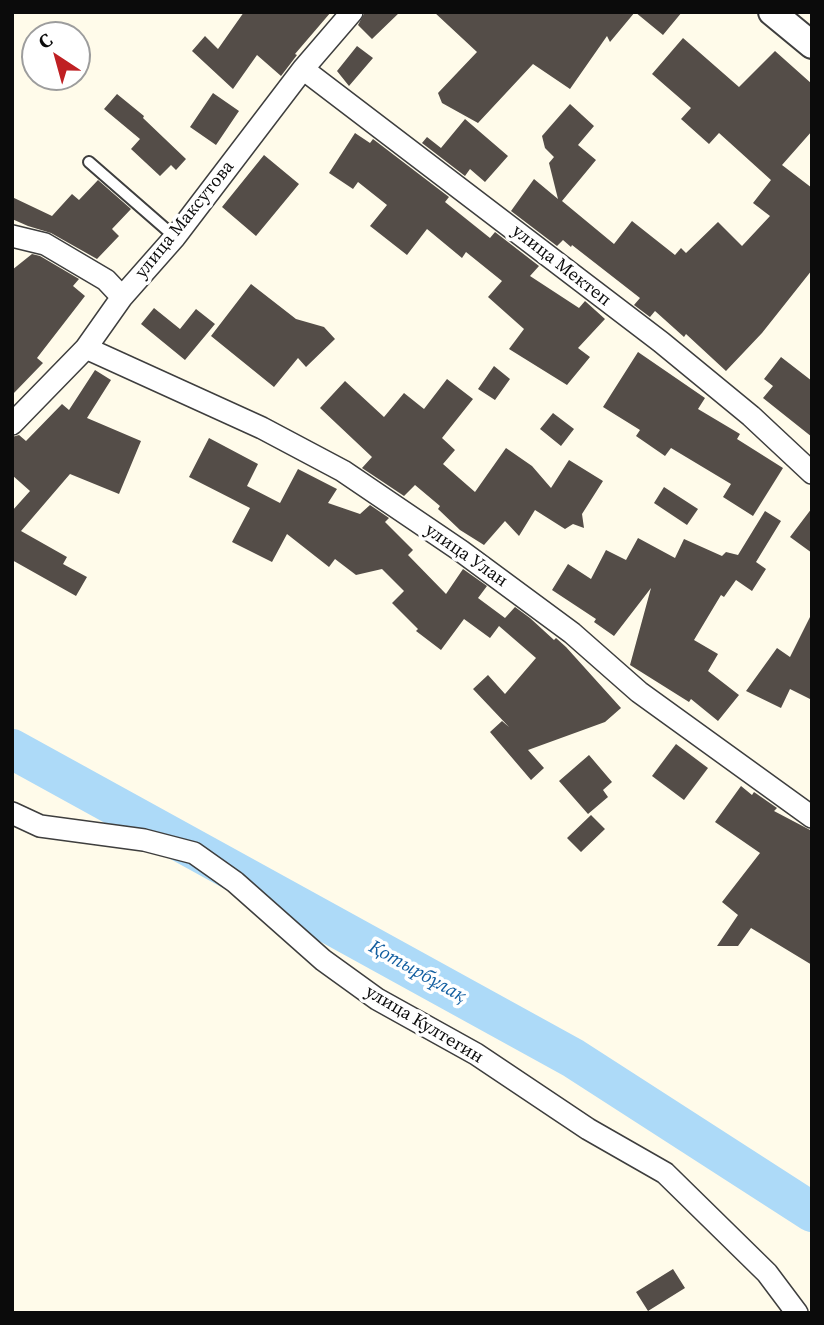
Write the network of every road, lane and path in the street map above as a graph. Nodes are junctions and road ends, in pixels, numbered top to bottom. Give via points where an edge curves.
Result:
1 (352, 12) edge
2 (772, 12) edge
3 (812, 45) edge
4 (303, 69) junction
5 (89, 162) dead end
6 (12, 236) edge
7 (175, 237) junction
8 (122, 298) junction
9 (86, 348) junction
10 (12, 424) edge
11 (812, 472) edge
12 (12, 813) edge
13 (812, 817) edge
14 (797, 1313) edge

1 - 4 street, улица Максутова
2 - 3 street
4 - 7 street, улица Максутова
4 - 11 street, улица Мектеп via 661,342
5 - 7 lane
6 - 8 street via 45,244 106,279
7 - 8 street, улица Максутова
8 - 9 street, улица Максутова
9 - 10 street, улица Максутова
9 - 13 street, улица Улан via 262,428 344,471 572,633 639,692
12 - 14 street, улица Култегин via 40,826 144,840 194,853 377,999 476,1054 588,1129 665,1173 767,1273

